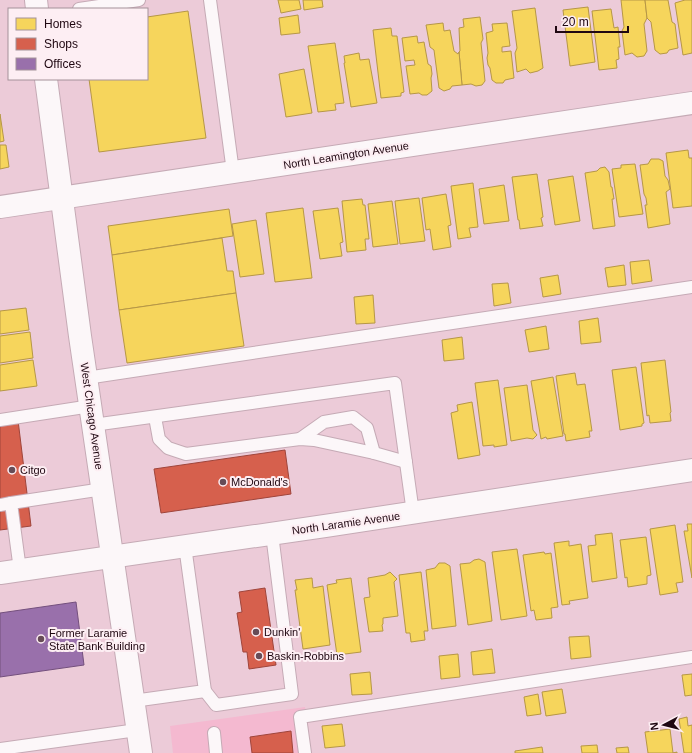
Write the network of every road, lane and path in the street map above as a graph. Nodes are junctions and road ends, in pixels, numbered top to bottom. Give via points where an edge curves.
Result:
1 (139, 0) edge
2 (210, 0) edge
3 (86, 8) edge
4 (46, 80) edge
5 (692, 103) edge
6 (233, 172) junction
7 (62, 198) junction
8 (0, 206) edge
9 (692, 287) edge
10 (86, 378) junction
11 (92, 416) junction
12 (155, 416) junction
13 (0, 420) edge
14 (300, 439) junction
15 (374, 453) junction
16 (406, 462) junction
17 (692, 470) edge
18 (103, 489) junction
19 (6, 504) edge
20 (413, 513) junction
21 (272, 534) junction
22 (185, 546) junction
23 (112, 557) junction
24 (10, 572) edge
25 (692, 657) edge
26 (205, 691) junction
27 (133, 701) junction
28 (138, 730) junction
29 (214, 733) dead end
30 (0, 749) edge
31 (141, 753) edge
32 (216, 753) edge
33 (305, 753) edge

1 - 3 lane
2 - 6 lane
4 - 7 street, West Chicago Avenue
5 - 6 street, North Leamington Avenue
6 - 7 street, North Leamington Avenue
7 - 8 street, North Leamington Avenue
7 - 10 street, West Chicago Avenue
9 - 10 lane
10 - 11 street, West Chicago Avenue
11 - 12 lane
11 - 13 lane
11 - 18 street, West Chicago Avenue
12 - 14 lane via 160,439 168,448 186,454
12 - 16 lane via 395,383
14 - 15 lane
14 - 15 lane via 324,422 353,418 367,428
15 - 16 lane
16 - 20 lane
17 - 20 street, North Laramie Avenue
18 - 19 lane
18 - 23 street, West Chicago Avenue
19 - 24 lane
20 - 21 street, North Laramie Avenue
21 - 22 street, North Laramie Avenue
21 - 26 lane via 292,694 216,705
22 - 23 street, North Laramie Avenue
22 - 26 lane
23 - 24 street, North Laramie Avenue
23 - 27 street, West Chicago Avenue
25 - 33 lane via 300,717
26 - 27 lane
27 - 28 street, West Chicago Avenue
28 - 30 lane
28 - 31 street, West Chicago Avenue
29 - 32 lane

